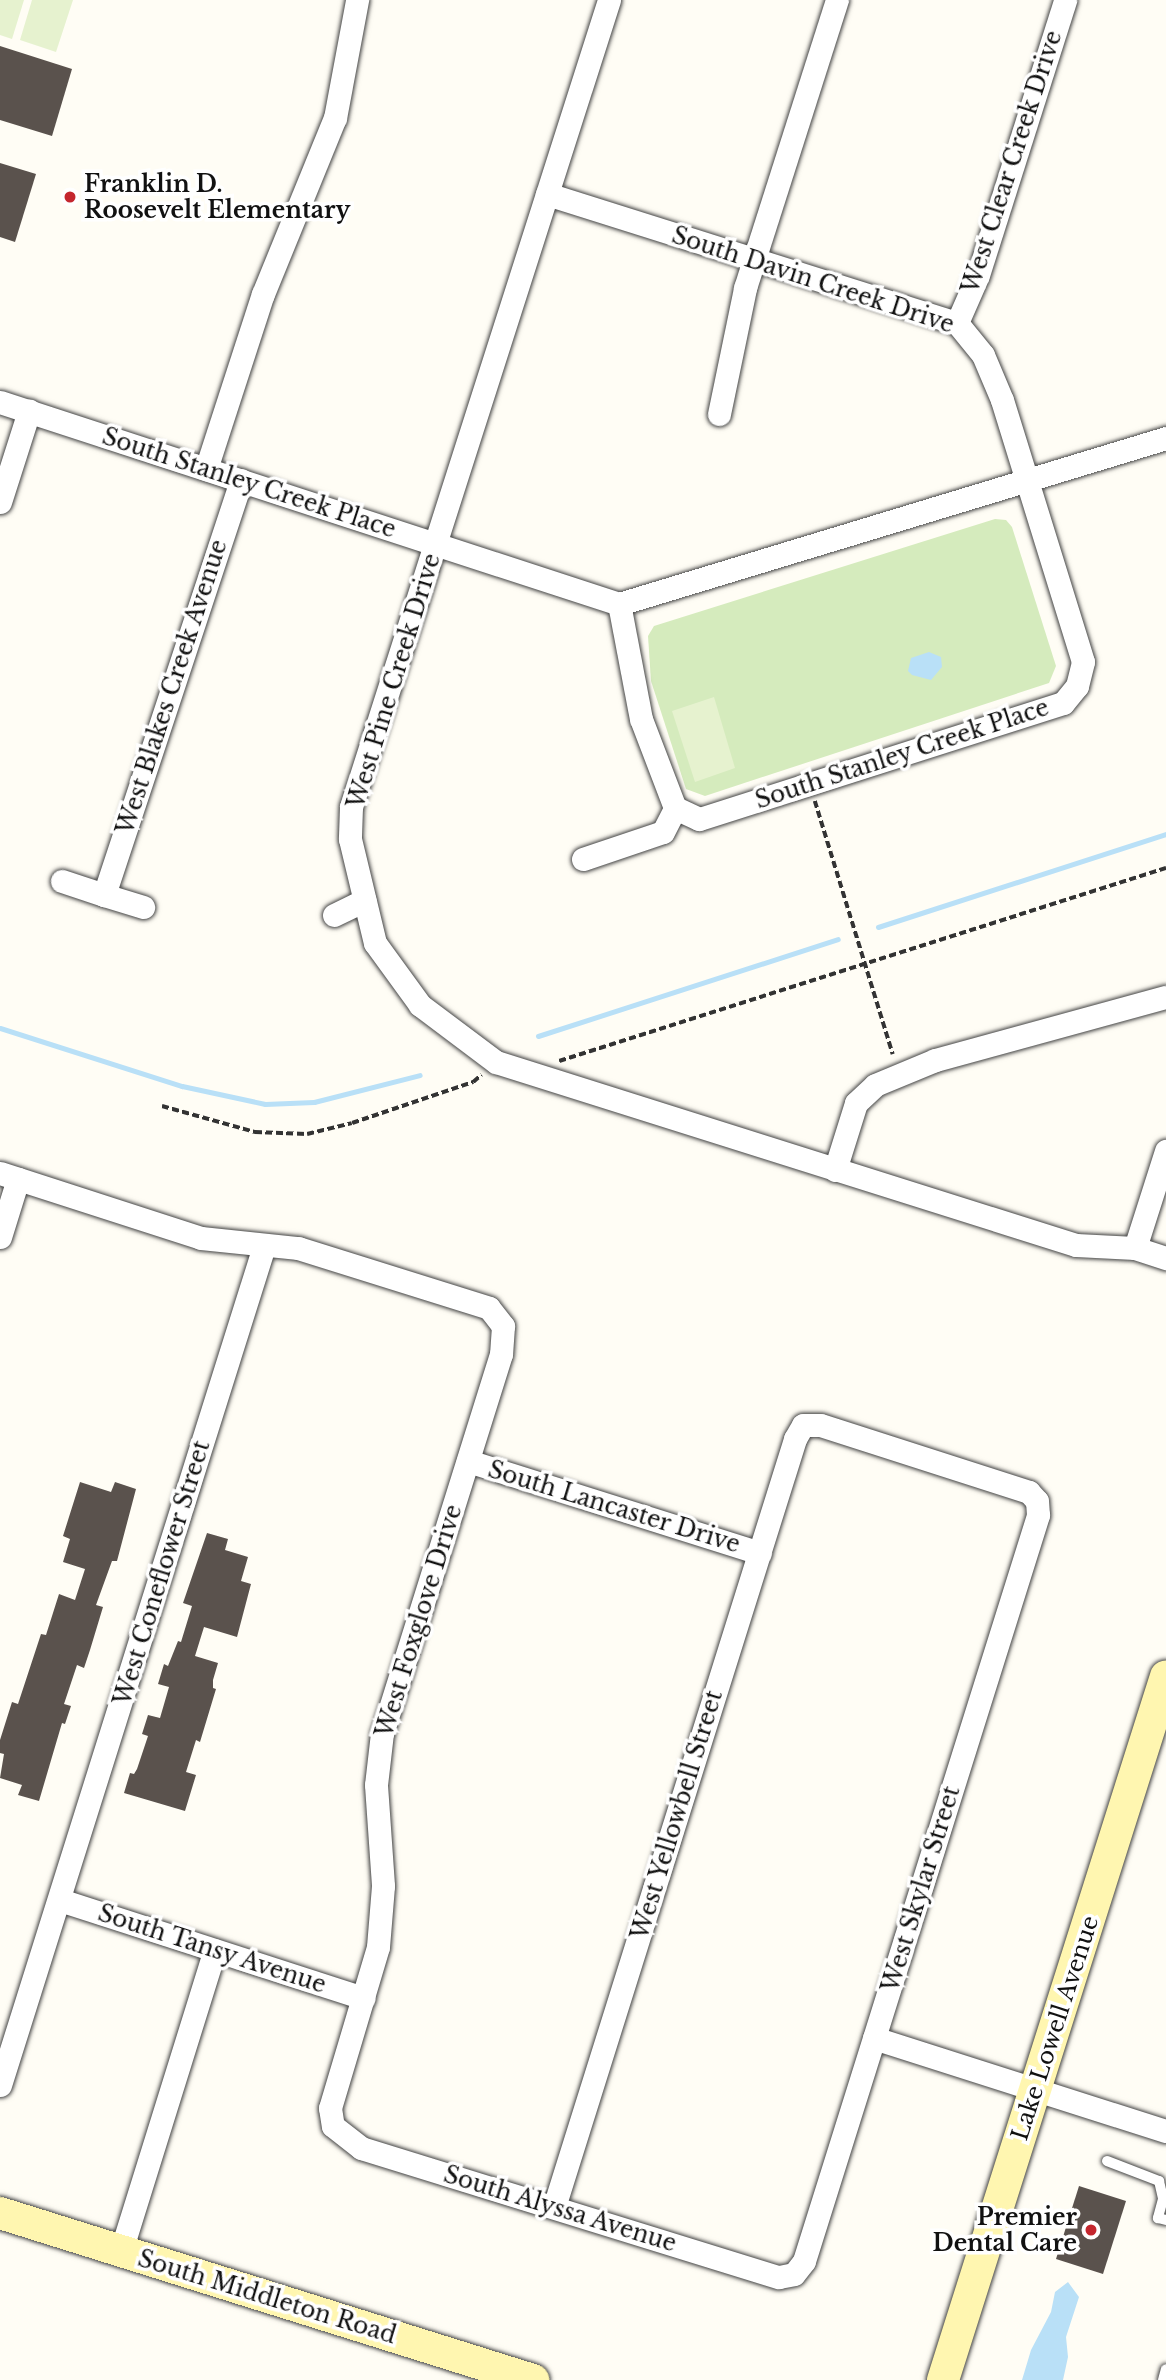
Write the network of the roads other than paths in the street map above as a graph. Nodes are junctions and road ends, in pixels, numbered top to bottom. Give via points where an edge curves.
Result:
1 (357, 0) edge
2 (610, 0) edge
3 (837, 0) edge
4 (1065, 0) edge
5 (547, 194) junction
6 (753, 259) junction
7 (957, 323) junction
8 (0, 402) edge
9 (29, 411) junction
10 (719, 414) dead end
11 (1166, 438) edge
12 (206, 469) junction
13 (1028, 478) junction
14 (241, 480) junction
15 (0, 502) edge
16 (436, 545) junction
17 (619, 604) junction
18 (675, 808) junction
19 (583, 859) dead end
20 (62, 881) dead end
21 (104, 894) junction
22 (365, 900) junction
23 (144, 908) dead end
24 (334, 915) dead end
25 (1166, 997) edge
26 (1166, 1151) edge
27 (835, 1170) junction
28 (9, 1176) edge
29 (0, 1237) edge
30 (264, 1246) junction
31 (1135, 1248) junction
32 (1166, 1258) edge
33 (468, 1461) junction
34 (1037, 1501) joint
35 (760, 1553) junction
36 (1166, 1676) edge
37 (60, 1900) junction
38 (215, 1950) junction
39 (365, 1998) junction
40 (874, 2038) junction
41 (0, 2085) edge
42 (1035, 2091) junction
43 (332, 2126) joint
44 (1166, 2131) edge
45 (1107, 2161) dead end
46 (554, 2207) junction
47 (0, 2213) edge
48 (1166, 2220) edge
49 (121, 2251) junction
50 (794, 2274) joint
51 (1166, 2370) edge
52 (533, 2380) edge
53 (943, 2380) edge
54 (1163, 2380) edge

1 - 12 street via 335,118 263,294
2 - 5 street, West Pine Creek Drive
3 - 6 street
4 - 7 street, West Clear Creek Drive via 978,275
5 - 6 street, South Davin Creek Drive
5 - 16 street, West Pine Creek Drive
6 - 7 street, South Davin Creek Drive
6 - 10 street
7 - 13 street, South Davin Creek Drive via 983,355
8 - 9 street, South Stanley Creek Place
9 - 12 street, South Stanley Creek Place
9 - 15 street
11 - 13 street
12 - 14 street, South Stanley Creek Place
13 - 17 street
13 - 18 street, South Stanley Creek Place via 1083,662 1077,686 1063,703 699,819
14 - 16 street, South Stanley Creek Place
14 - 21 street, West Blakes Creek Avenue
16 - 17 street, South Stanley Creek Place
16 - 22 street, West Pine Creek Drive via 351,807 350,839
17 - 18 street via 641,719
18 - 19 street via 663,832
20 - 21 street
21 - 23 street
22 - 24 street
22 - 27 street, West Pine Creek Drive via 375,943 420,1005 496,1062
25 - 27 street via 1076,1019 899,1073 875,1085 856,1103
26 - 31 street
27 - 31 street, West Pine Creek Drive via 1076,1245
28 - 29 street
28 - 30 street via 201,1238
30 - 33 street, West Foxglove Drive via 298,1248 489,1308 503,1326 501,1354
30 - 37 street, West Coneflower Street
31 - 32 street, West Pine Creek Drive
33 - 35 street, South Lancaster Drive
33 - 39 street, West Foxglove Drive via 382,1733 376,1785 383,1886 378,1947
34 - 35 street, West Yellowbell Street via 1029,1492 820,1425 803,1425
34 - 40 street, West Skylar Street via 1038,1515
35 - 46 street, West Yellowbell Street
36 - 42 main road, Lake Lowell Avenue
37 - 38 street, South Tansy Avenue
37 - 41 street, West Coneflower Street
38 - 39 street, South Tansy Avenue
38 - 49 street
39 - 43 street, West Foxglove Drive via 330,2108
40 - 42 street
40 - 50 street, West Skylar Street via 804,2261
42 - 44 street
42 - 53 main road, Lake Lowell Avenue
43 - 46 street, South Alyssa Avenue via 361,2148
45 - 48 lane via 1159,2181 1163,2199 1158,2218
46 - 50 street, South Alyssa Avenue via 779,2277
47 - 49 main road, South Middleton Road
49 - 52 main road, South Middleton Road
51 - 54 lane

